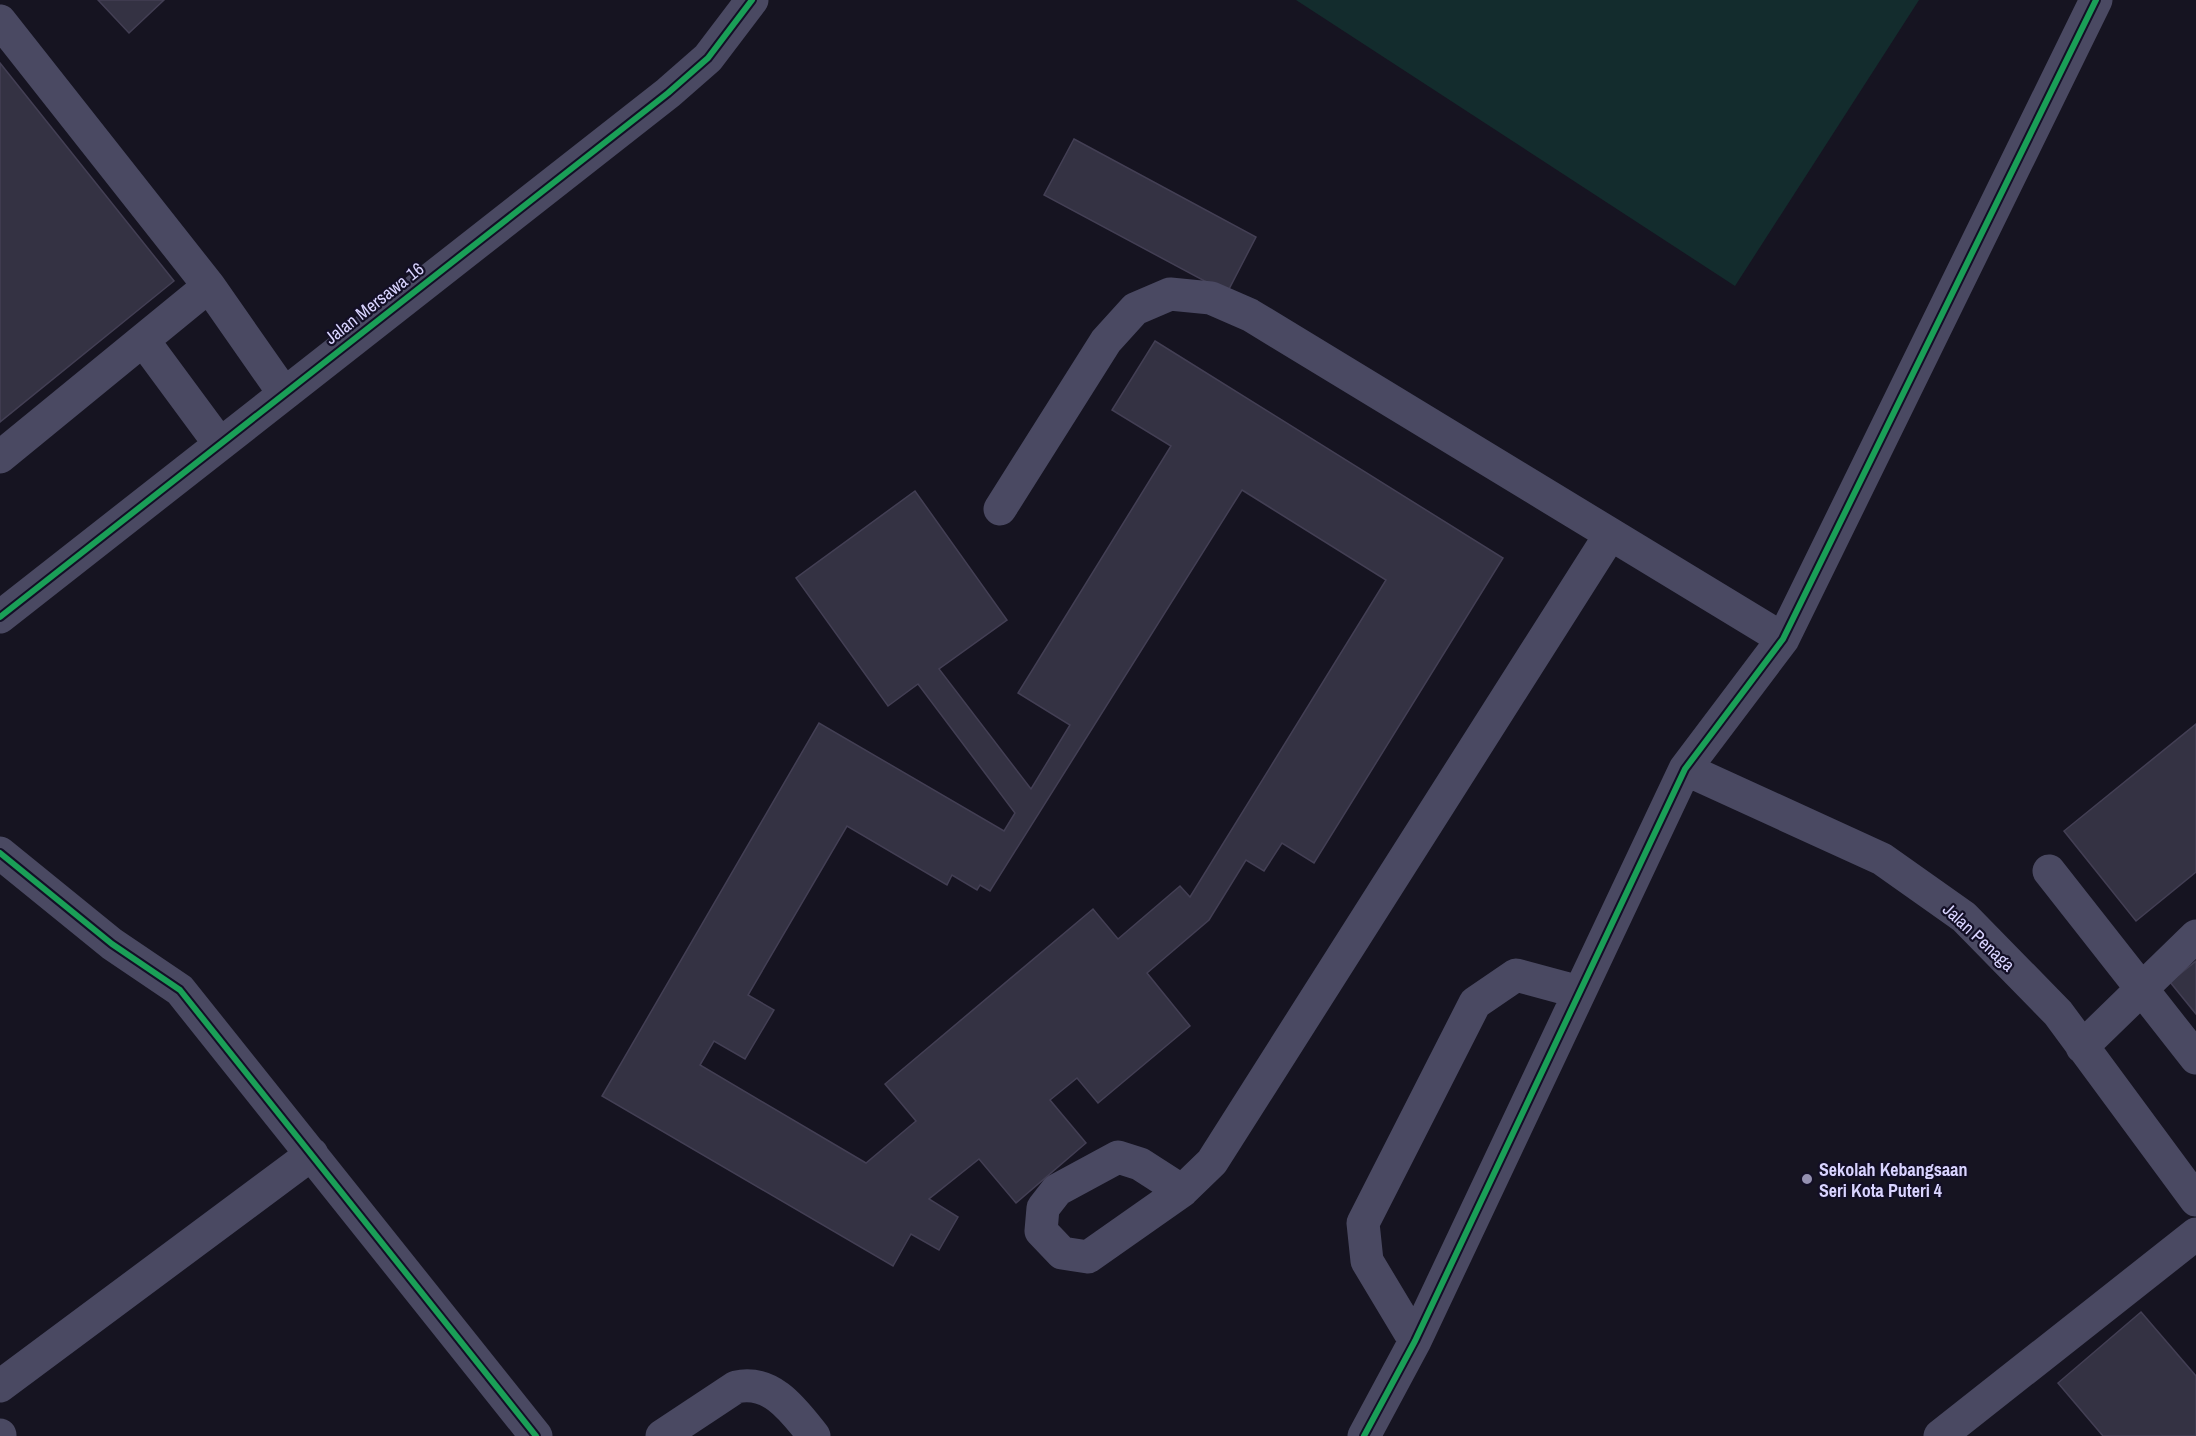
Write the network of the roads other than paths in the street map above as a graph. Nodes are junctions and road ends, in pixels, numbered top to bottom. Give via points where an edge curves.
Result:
1 (752, 0) edge
2 (2096, 0) edge
3 (0, 21) edge
4 (209, 286) junction
5 (142, 340) junction
6 (283, 392) junction
7 (219, 443) junction
8 (0, 457) edge
9 (1000, 509) dead end
10 (1610, 536) junction
11 (0, 617) edge
12 (1783, 639) junction
13 (1685, 769) junction
14 (0, 853) edge
15 (2049, 871) dead end
16 (2196, 936) edge
17 (2141, 989) junction
18 (1579, 992) junction
19 (2082, 1047) junction
20 (2196, 1058) edge
21 (312, 1155) junction
22 (1182, 1191) dead end
23 (2196, 1200) edge
24 (2196, 1234) edge
25 (1415, 1341) junction
26 (0, 1386) edge
27 (536, 1436) edge
28 (662, 1436) edge
29 (814, 1436) edge
30 (1365, 1436) edge
31 (1940, 1436) edge

1 - 6 street, Jalan Mersawa 16 via 708,58 676,86
2 - 12 street
3 - 4 street
4 - 5 street
4 - 6 street
5 - 7 street
5 - 8 street
6 - 7 street, Jalan Mersawa 16
7 - 11 street, Jalan Mersawa 16
9 - 10 street via 1106,341 1135,309 1170,294 1211,298 1250,315
10 - 12 street
10 - 22 street via 1212,1162
12 - 13 street
13 - 18 street
13 - 19 street, Jalan Penaga via 1882,859 1964,917 2058,1013
14 - 21 street via 112,944 180,990
15 - 17 street
16 - 17 street
17 - 19 street
17 - 20 street
18 - 25 street
18 - 25 street via 1516,975 1475,1003 1364,1223 1367,1261
19 - 23 street, Jalan Penaga
21 - 26 street
21 - 27 street
24 - 31 street
25 - 30 street
28 - 29 street via 736,1387 750,1384 768,1389 789,1406

